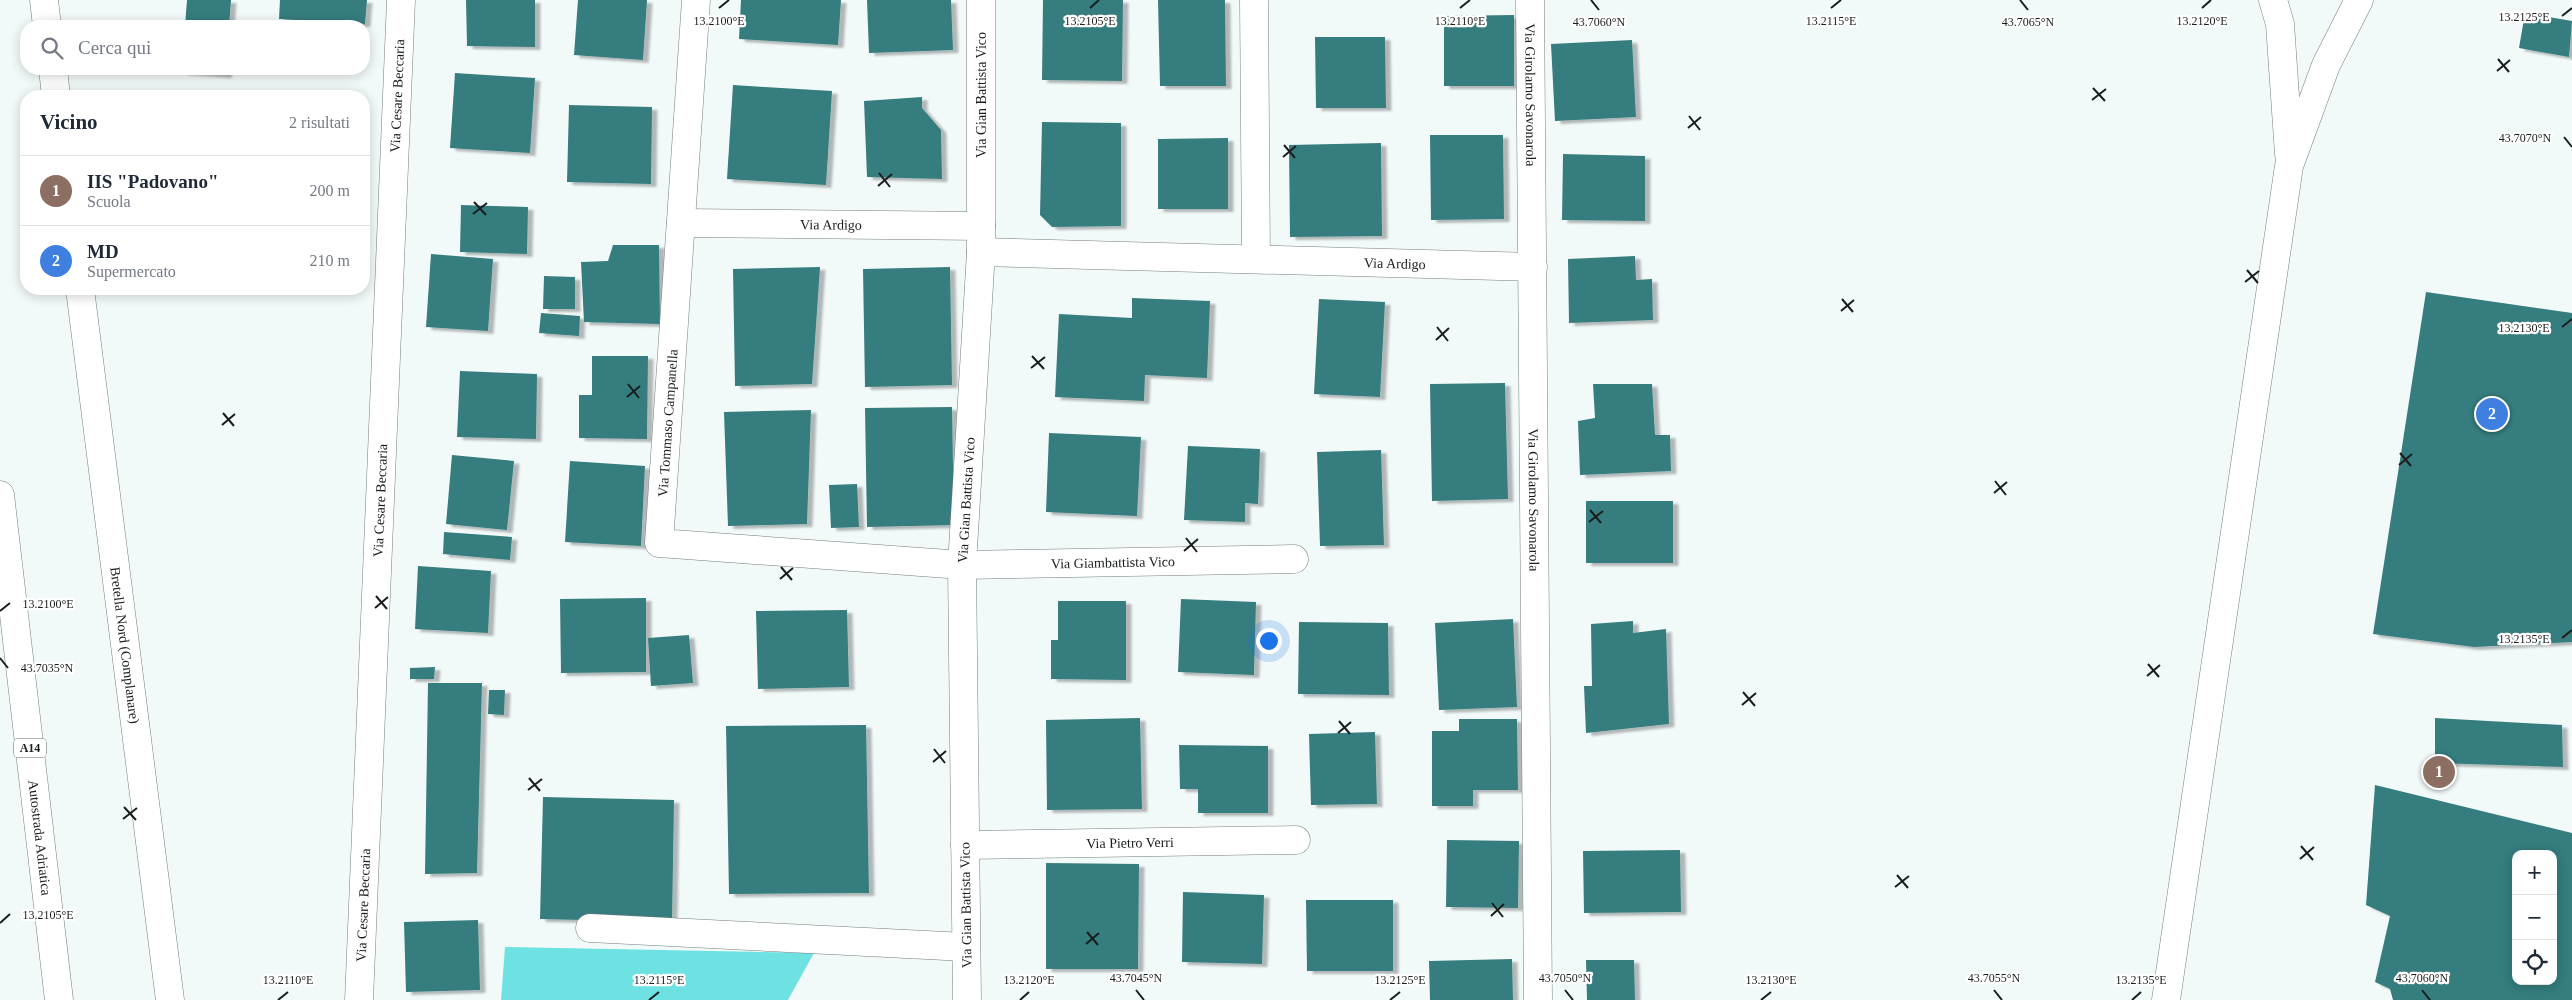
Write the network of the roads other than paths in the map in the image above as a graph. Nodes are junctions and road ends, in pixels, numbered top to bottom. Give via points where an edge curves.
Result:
1 (44, 0) edge
2 (401, 0) edge
3 (696, 0) edge
4 (981, 0) edge
5 (1254, 0) edge
6 (1530, 0) edge
7 (2274, 0) edge
8 (2359, 0) edge
9 (46, 20) edge
10 (54, 75) edge
11 (55, 90) edge
12 (2290, 166) junction
13 (681, 223) junction
14 (981, 239) junction
15 (1256, 259) junction
16 (1532, 267) junction
17 (81, 295) edge
18 (0, 495) edge
19 (1294, 559) dead end
20 (962, 566) junction
21 (1296, 840) dead end
22 (965, 845) junction
23 (590, 928) dead end
24 (966, 947) junction
25 (60, 1000) edge
26 (170, 1000) edge
27 (359, 1000) edge
28 (967, 1000) edge
29 (1538, 1000) edge
30 (2166, 1000) edge

1 - 9 main road
2 - 27 main road, Via Cesare Beccaria
3 - 13 main road, Via Tommaso Campanella
4 - 14 main road, Via Gian Battista Vico
5 - 15 main road
6 - 16 main road, Via Girolamo Savonarola
7 - 12 main road via 2280,33
8 - 12 main road via 2326,66
10 - 11 main road
12 - 30 main road
13 - 14 main road, Via Ardigo
13 - 20 main road, Via Tommaso Campanella via 659,543
14 - 15 main road, Via Ardigo
14 - 20 main road, Via Gian Battista Vico
15 - 16 main road, Via Ardigo
16 - 29 main road, Via Girolamo Savonarola
17 - 26 main road, Bretella Nord (Complanare)
18 - 25 main road, Autostrada Adriatica / A14
19 - 20 main road, Via Giambattista Vico
20 - 22 main road, Via Gian Battista Vico
21 - 22 main road, Via Pietro Verri
22 - 24 main road, Via Gian Battista Vico
23 - 24 main road
24 - 28 main road, Via Gian Battista Vico

